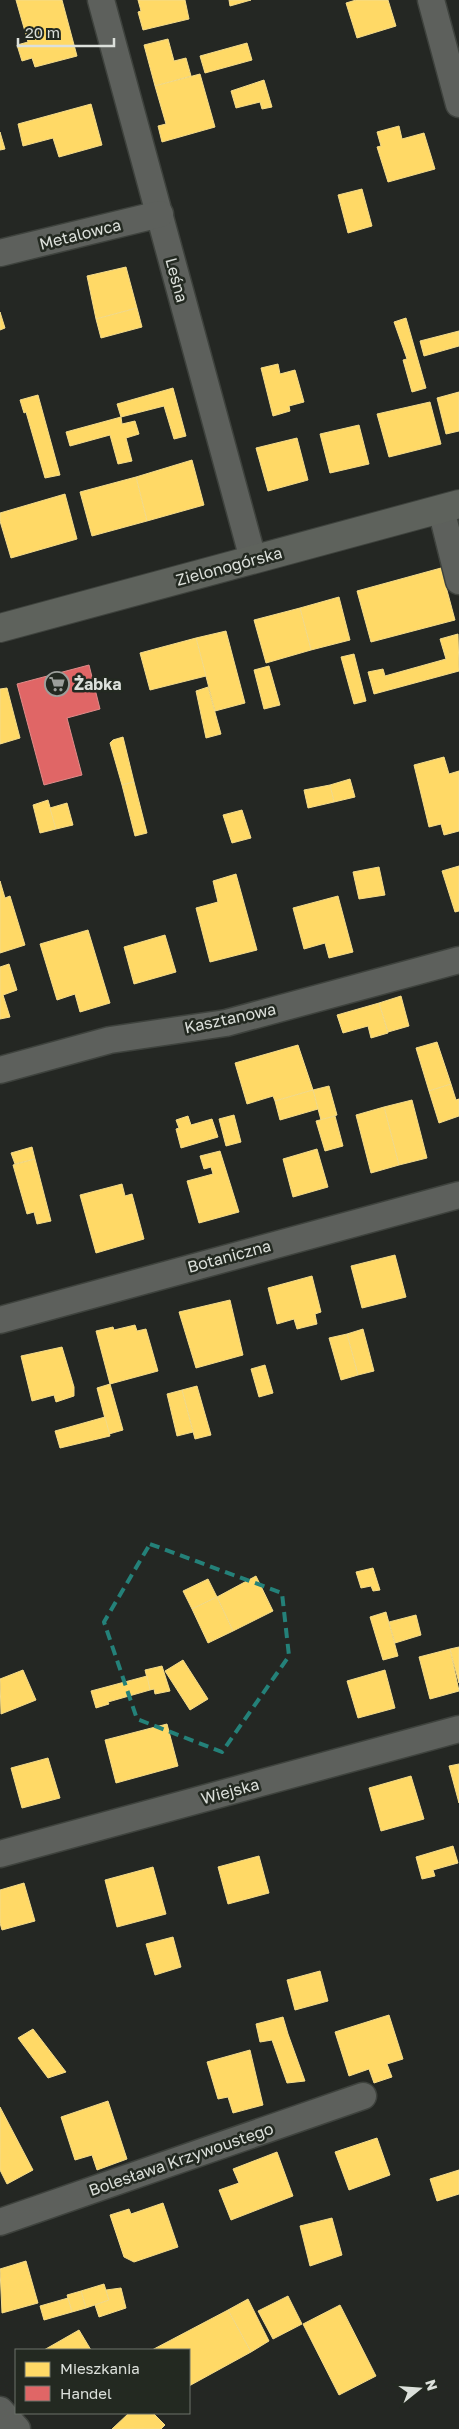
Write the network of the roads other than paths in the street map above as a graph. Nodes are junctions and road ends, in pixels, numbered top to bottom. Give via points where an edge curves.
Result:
1 (101, 0) edge
2 (431, 0) edge
3 (459, 104) edge
4 (160, 214) junction
5 (0, 253) edge
6 (450, 507) edge
7 (253, 560) junction
8 (459, 581) edge
9 (0, 628) edge
10 (459, 960) edge
11 (0, 1070) edge
12 (459, 1195) edge
13 (0, 1320) edge
14 (459, 1729) edge
15 (0, 1854) edge
16 (362, 2096) dead end
17 (0, 2222) edge
18 (0, 2410) edge
19 (18, 2429) edge

1 - 4 street, Leśna
2 - 3 street
4 - 5 street, Metalowca
4 - 7 street, Leśna
6 - 7 street, Zielonogórska
6 - 8 street
7 - 9 street, Zielonogórska
10 - 11 street, Kasztanowa via 226,1022 110,1040
12 - 13 street, Botaniczna
14 - 15 street, Wiejska
16 - 17 street, Bolesława Krzywoustego
18 - 19 street

